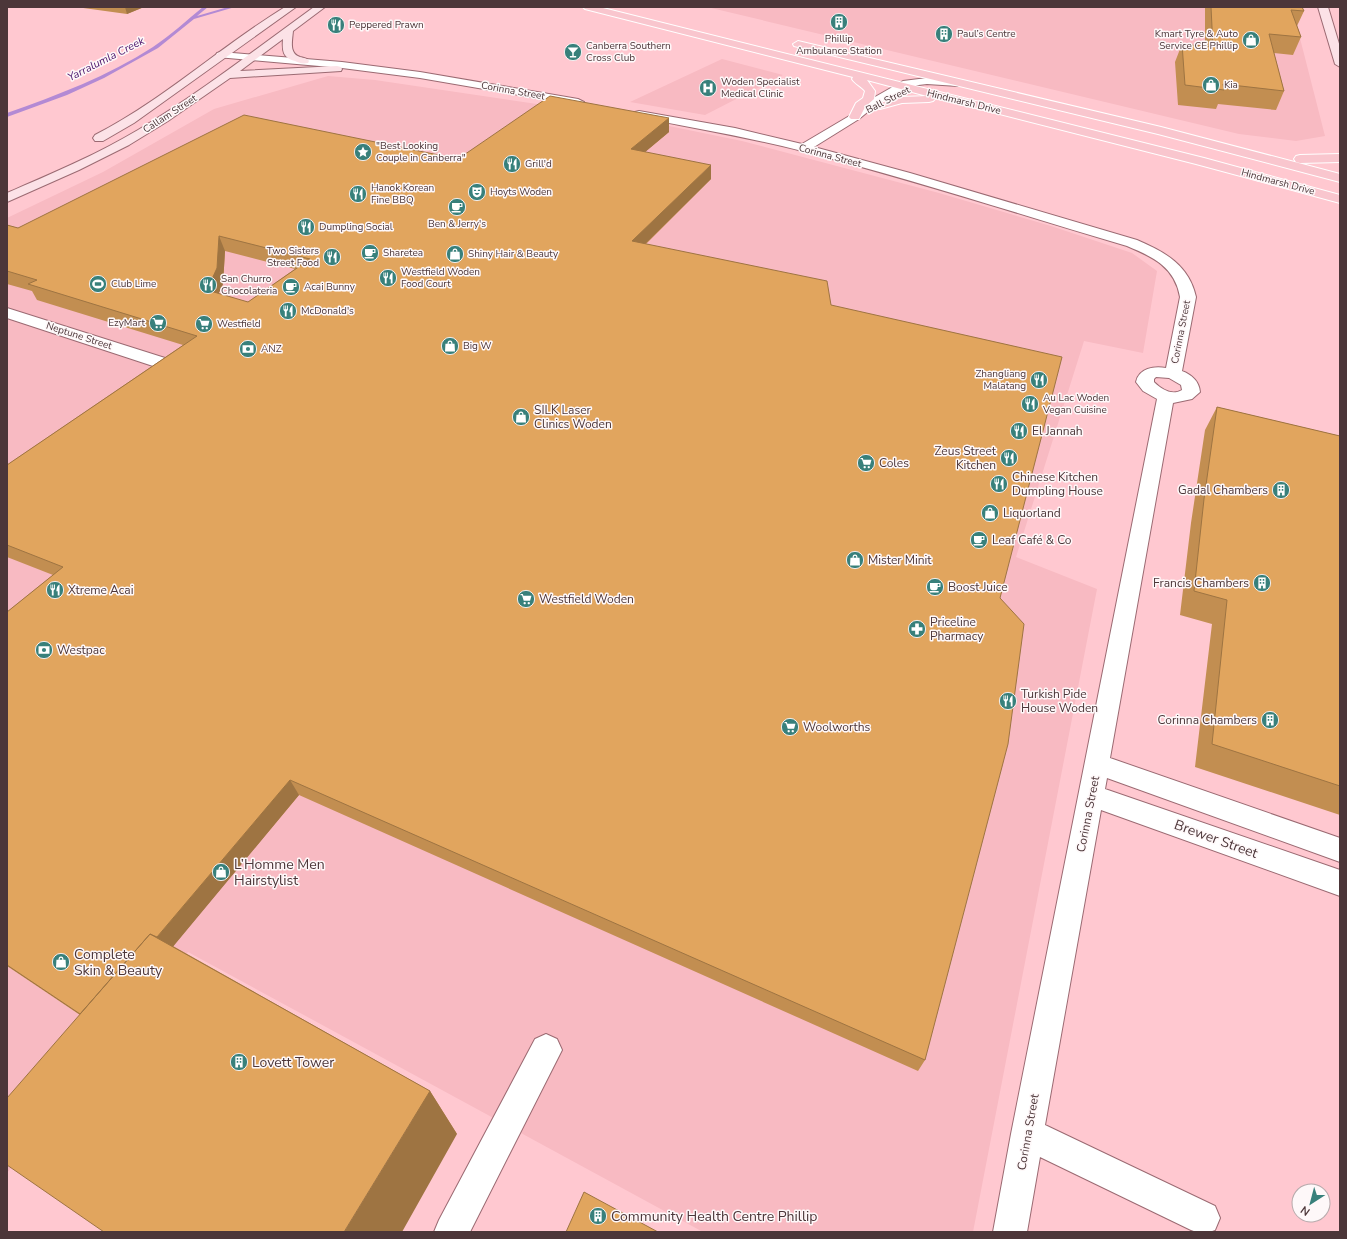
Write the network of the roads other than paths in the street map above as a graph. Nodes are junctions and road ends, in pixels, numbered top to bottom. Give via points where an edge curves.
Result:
1 (291, 7) edge
2 (320, 7) edge
3 (588, 7) edge
4 (1323, 7) edge
5 (288, 30) junction
6 (786, 41) dead end
7 (218, 58) junction
8 (249, 60) junction
9 (304, 62) junction
10 (1340, 64) edge
11 (364, 68) junction
12 (337, 69) junction
13 (837, 70) junction
14 (908, 71) junction
15 (228, 75) junction
16 (958, 83) junction
17 (910, 85) junction
18 (958, 100) junction
19 (591, 105) edge
20 (880, 106) junction
21 (627, 111) edge
22 (855, 117) junction
23 (91, 142) dead end
24 (804, 148) junction
25 (1241, 151) junction
26 (1340, 158) edge
27 (1340, 178) edge
28 (1299, 188) junction
29 (7, 198) edge
30 (1340, 199) edge
31 (1340, 211) edge
32 (7, 313) edge
33 (140, 375) edge
34 (1097, 764) junction
35 (1091, 795) junction
36 (1340, 850) edge
37 (1340, 883) edge
38 (546, 1050) dead end
39 (1027, 1134) junction
40 (1203, 1218) dead end
41 (451, 1232) edge
42 (1010, 1232) edge

1 - 7 street, Callam Street
2 - 5 street, Callam Street
3 - 13 main road, Hindmarsh Drive
4 - 10 street
5 - 8 street, Callam Street
5 - 9 street via 287,51 291,57
6 - 14 main road, Hindmarsh Drive
7 - 8 street, Corinna Street
7 - 23 street, Callam Street via 118,129
8 - 9 street, Corinna Street
8 - 12 street, Corinna Street
8 - 15 street, Callam Street
9 - 11 street, Corinna Street
11 - 12 street, Corinna Street
11 - 19 street, Corinna Street via 420,75
12 - 15 street
13 - 17 main road, Hindmarsh Drive
13 - 22 main road via 865,84 870,91 868,99 860,105
14 - 16 main road, Hindmarsh Drive
14 - 17 street, Ball Street via 917,77
15 - 29 street, Callam Street via 141,133
16 - 17 street, Ball Street
16 - 25 main road, Hindmarsh Drive
17 - 18 main road, Hindmarsh Drive
17 - 20 street, Ball Street
17 - 22 street, Ball Street via 872,103
18 - 20 main road via 911,99
18 - 28 main road, Hindmarsh Drive
20 - 22 street, Ball Street
21 - 24 street, Corinna Street
22 - 24 street, Ball Street
24 - 34 street, Corinna Street via 1132,243 1163,258 1179,274 1186,287 1188,297
25 - 26 main road via 1304,159
25 - 27 main road, Hindmarsh Drive
28 - 30 main road, Hindmarsh Drive
28 - 31 main road
32 - 33 street, Neptune Street via 159,362
34 - 35 street, Corinna Street
34 - 36 street
35 - 37 street, Brewer Street
35 - 39 street, Corinna Street
38 - 41 street
39 - 40 street
39 - 42 street, Corinna Street

